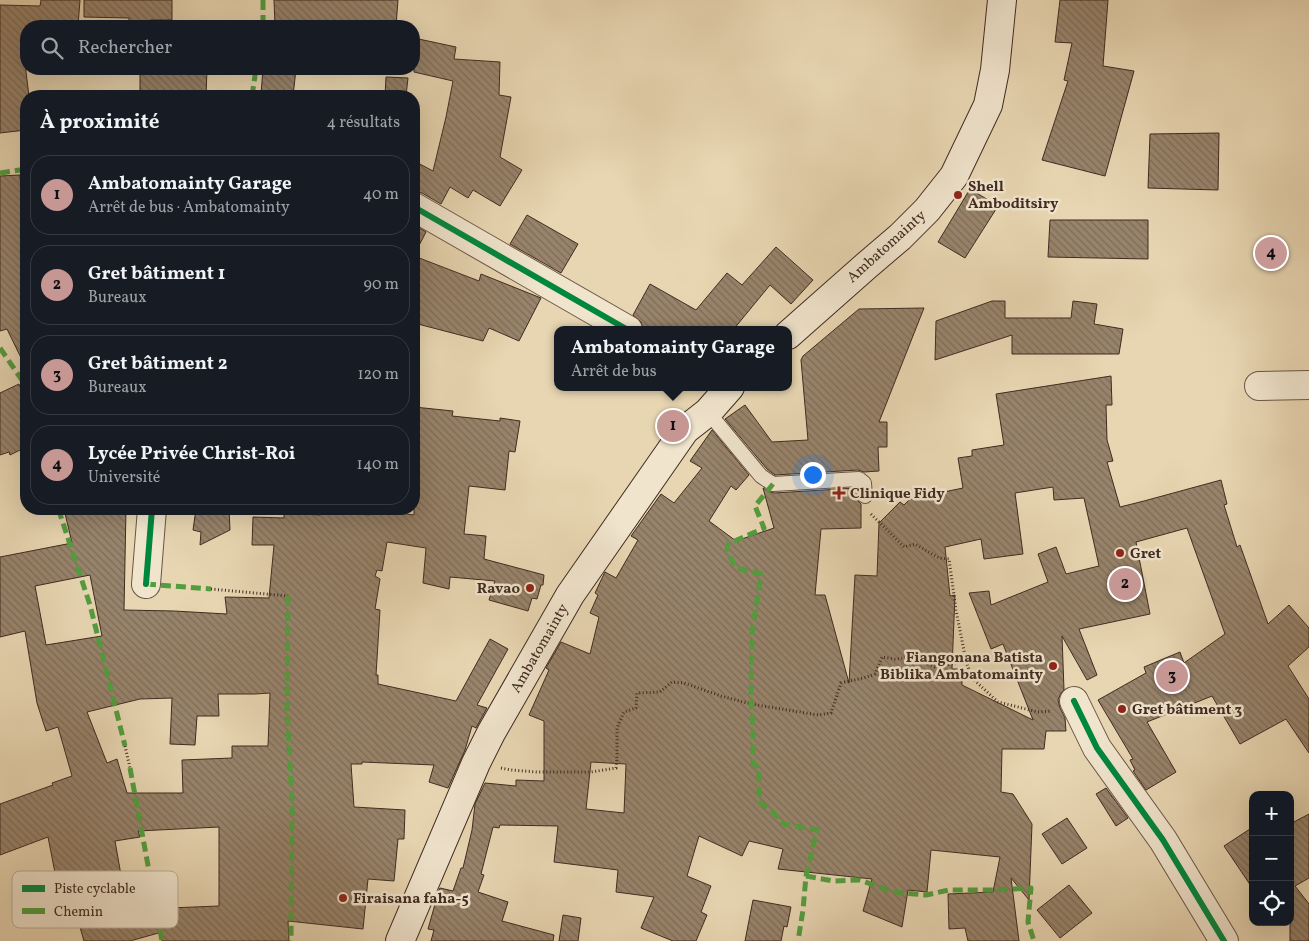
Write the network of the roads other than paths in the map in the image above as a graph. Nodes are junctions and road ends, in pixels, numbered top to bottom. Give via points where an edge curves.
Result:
1 (1002, 0) edge
2 (420, 210) edge
3 (621, 326) edge
4 (792, 331) edge
5 (1309, 385) edge
6 (1259, 386) dead end
7 (726, 391) edge
8 (708, 412) junction
9 (865, 496) road end
10 (152, 515) edge
11 (146, 584) dead end
12 (1074, 701) dead end
13 (400, 941) edge
14 (1224, 941) edge

1 - 4 main road, Ambatomainty via 988,105 954,176 900,237
2 - 3 main road
5 - 6 main road
7 - 8 main road, Ambatomainty
8 - 9 lane via 761,476 773,484 859,479 864,483
8 - 13 main road, Ambatomainty via 686,430 570,595 476,763
10 - 11 main road
12 - 14 main road via 1097,748 1163,840

